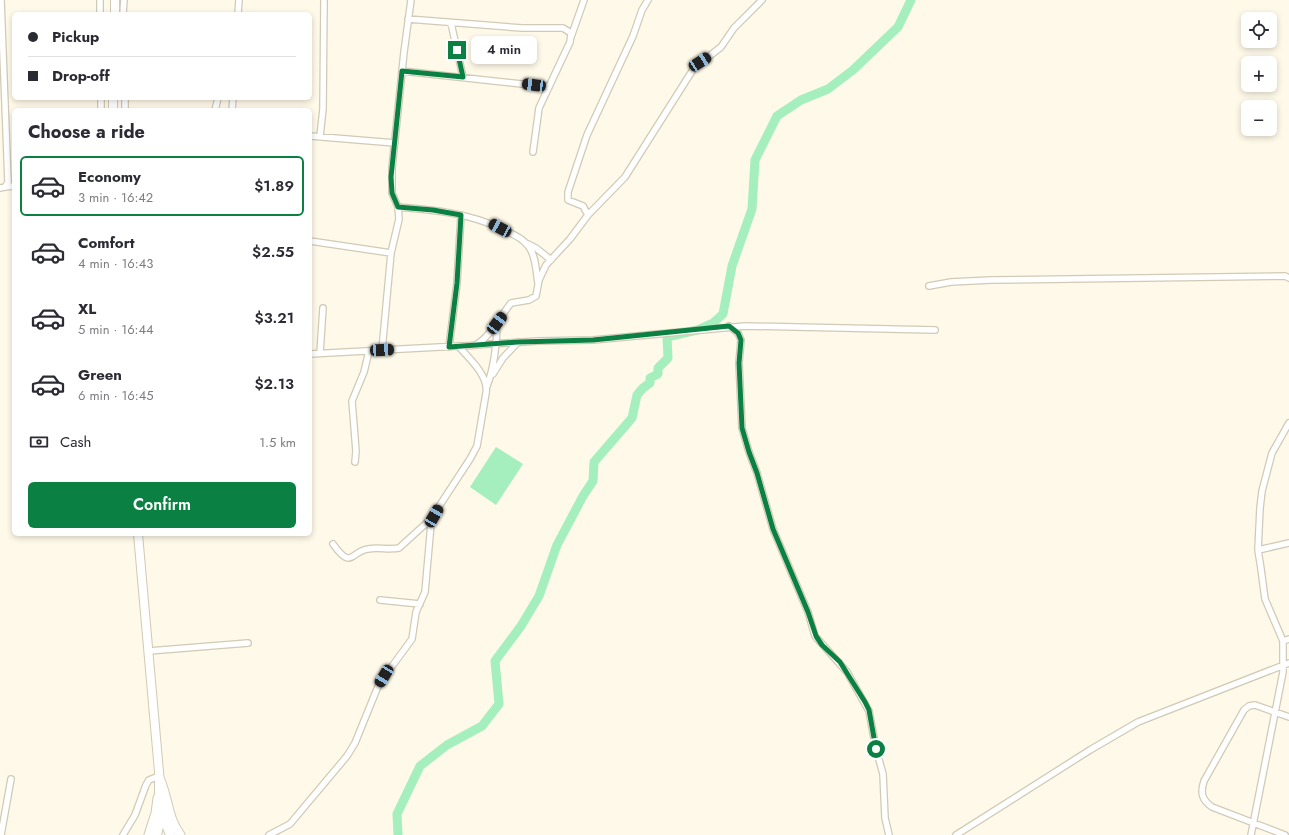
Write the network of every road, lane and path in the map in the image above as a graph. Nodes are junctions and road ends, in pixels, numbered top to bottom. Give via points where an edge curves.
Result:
1 (1, 0) edge
2 (100, 0) edge
3 (115, 0) edge
4 (124, 0) edge
5 (239, 0) edge
6 (324, 0) edge
7 (412, 0) edge
8 (584, 0) edge
9 (648, 0) edge
10 (762, 0) edge
11 (100, 12) edge
12 (115, 12) edge
13 (123, 12) edge
14 (238, 12) edge
15 (408, 19) junction
16 (451, 23) junction
17 (571, 37) junction
18 (402, 71) junction
19 (463, 77) junction
20 (549, 87) junction
21 (312, 136) edge
22 (320, 136) junction
23 (395, 143) junction
24 (532, 152) dead end
25 (3, 188) edge
26 (398, 207) junction
27 (461, 215) junction
28 (588, 215) junction
29 (312, 241) edge
30 (526, 243) junction
31 (391, 253) junction
32 (551, 260) junction
33 (1289, 278) edge
34 (538, 286) junction
35 (930, 286) dead end
36 (323, 308) dead end
37 (497, 323) junction
38 (729, 326) junction
39 (935, 330) dead end
40 (518, 342) junction
41 (496, 343) junction
42 (475, 345) junction
43 (458, 346) junction
44 (449, 347) junction
45 (382, 350) junction
46 (369, 351) junction
47 (320, 353) junction
48 (312, 354) edge
49 (492, 376) junction
50 (487, 386) junction
51 (1289, 423) edge
52 (355, 462) dead end
53 (434, 516) junction
54 (138, 536) edge
55 (1289, 543) edge
56 (333, 544) dead end
57 (1258, 550) junction
58 (380, 600) dead end
59 (420, 604) junction
60 (1289, 639) edge
61 (1283, 641) junction
62 (248, 642) dead end
63 (149, 651) junction
64 (1286, 664) edge
65 (1275, 712) junction
66 (1289, 717) edge
67 (159, 777) junction
68 (10, 779) dead end
69 (158, 798) junction
70 (1254, 822) junction
71 (1, 835) edge
72 (123, 835) edge
73 (149, 835) edge
74 (157, 835) edge
75 (170, 835) edge
76 (180, 835) edge
77 (270, 835) edge
78 (889, 835) edge
79 (956, 835) edge
80 (1251, 835) edge
81 (1285, 835) edge

1 - 25 street via 8,160 8,182
2 - 11 street
3 - 12 main road
4 - 13 street
5 - 14 street
6 - 22 street via 323,109
7 - 15 street
8 - 17 street
9 - 28 street via 587,135 568,192 568,200 583,206
10 - 28 street via 739,23 721,47 694,68 625,177
15 - 16 street
15 - 18 street
16 - 17 street via 563,28 571,33
16 - 19 street
17 - 20 street
18 - 19 street
18 - 23 street
19 - 20 street
20 - 24 street via 539,108
21 - 22 street
22 - 23 street
23 - 26 street via 391,187
26 - 27 street
26 - 31 street via 399,219
27 - 30 street via 489,222 518,236
27 - 44 street via 457,283
28 - 32 street
29 - 31 street
30 - 32 street
30 - 34 street via 532,254
31 - 45 street
32 - 34 street via 542,272
33 - 35 street via 1285,276 991,280
34 - 37 street via 533,299 511,303
36 - 47 street
37 - 41 street
37 - 42 street
38 - 39 street
38 - 40 street via 593,340
38 - 78 street via 738,333 741,340 739,363 742,428 773,529 816,636 848,672 869,710 883,774 885,818
40 - 41 street
40 - 49 street via 503,358
41 - 42 street
41 - 49 street
42 - 43 street
43 - 44 street
43 - 50 street via 477,367
44 - 45 street
45 - 46 street
46 - 47 street
46 - 52 street via 364,372 352,401
47 - 48 street
49 - 50 street
50 - 53 street via 477,446
51 - 57 street via 1272,453 1262,490
53 - 56 street via 399,548 367,549 348,558 340,555
53 - 59 street via 425,592
54 - 63 main road
55 - 57 street
57 - 61 street via 1265,599
58 - 59 street
59 - 77 street via 412,639 379,684 351,750 290,824
60 - 61 street
61 - 64 street
62 - 63 street
63 - 67 main road
64 - 65 street
64 - 79 street via 1138,722
65 - 66 street
65 - 70 street
65 - 70 street via 1255,705 1244,710 1202,789 1202,796 1212,807
67 - 69 main road
67 - 72 street via 146,784 135,815
67 - 75 main road via 166,825
67 - 76 main road via 173,822
68 - 71 street
69 - 73 main road
69 - 74 main road
70 - 80 street
70 - 81 street

